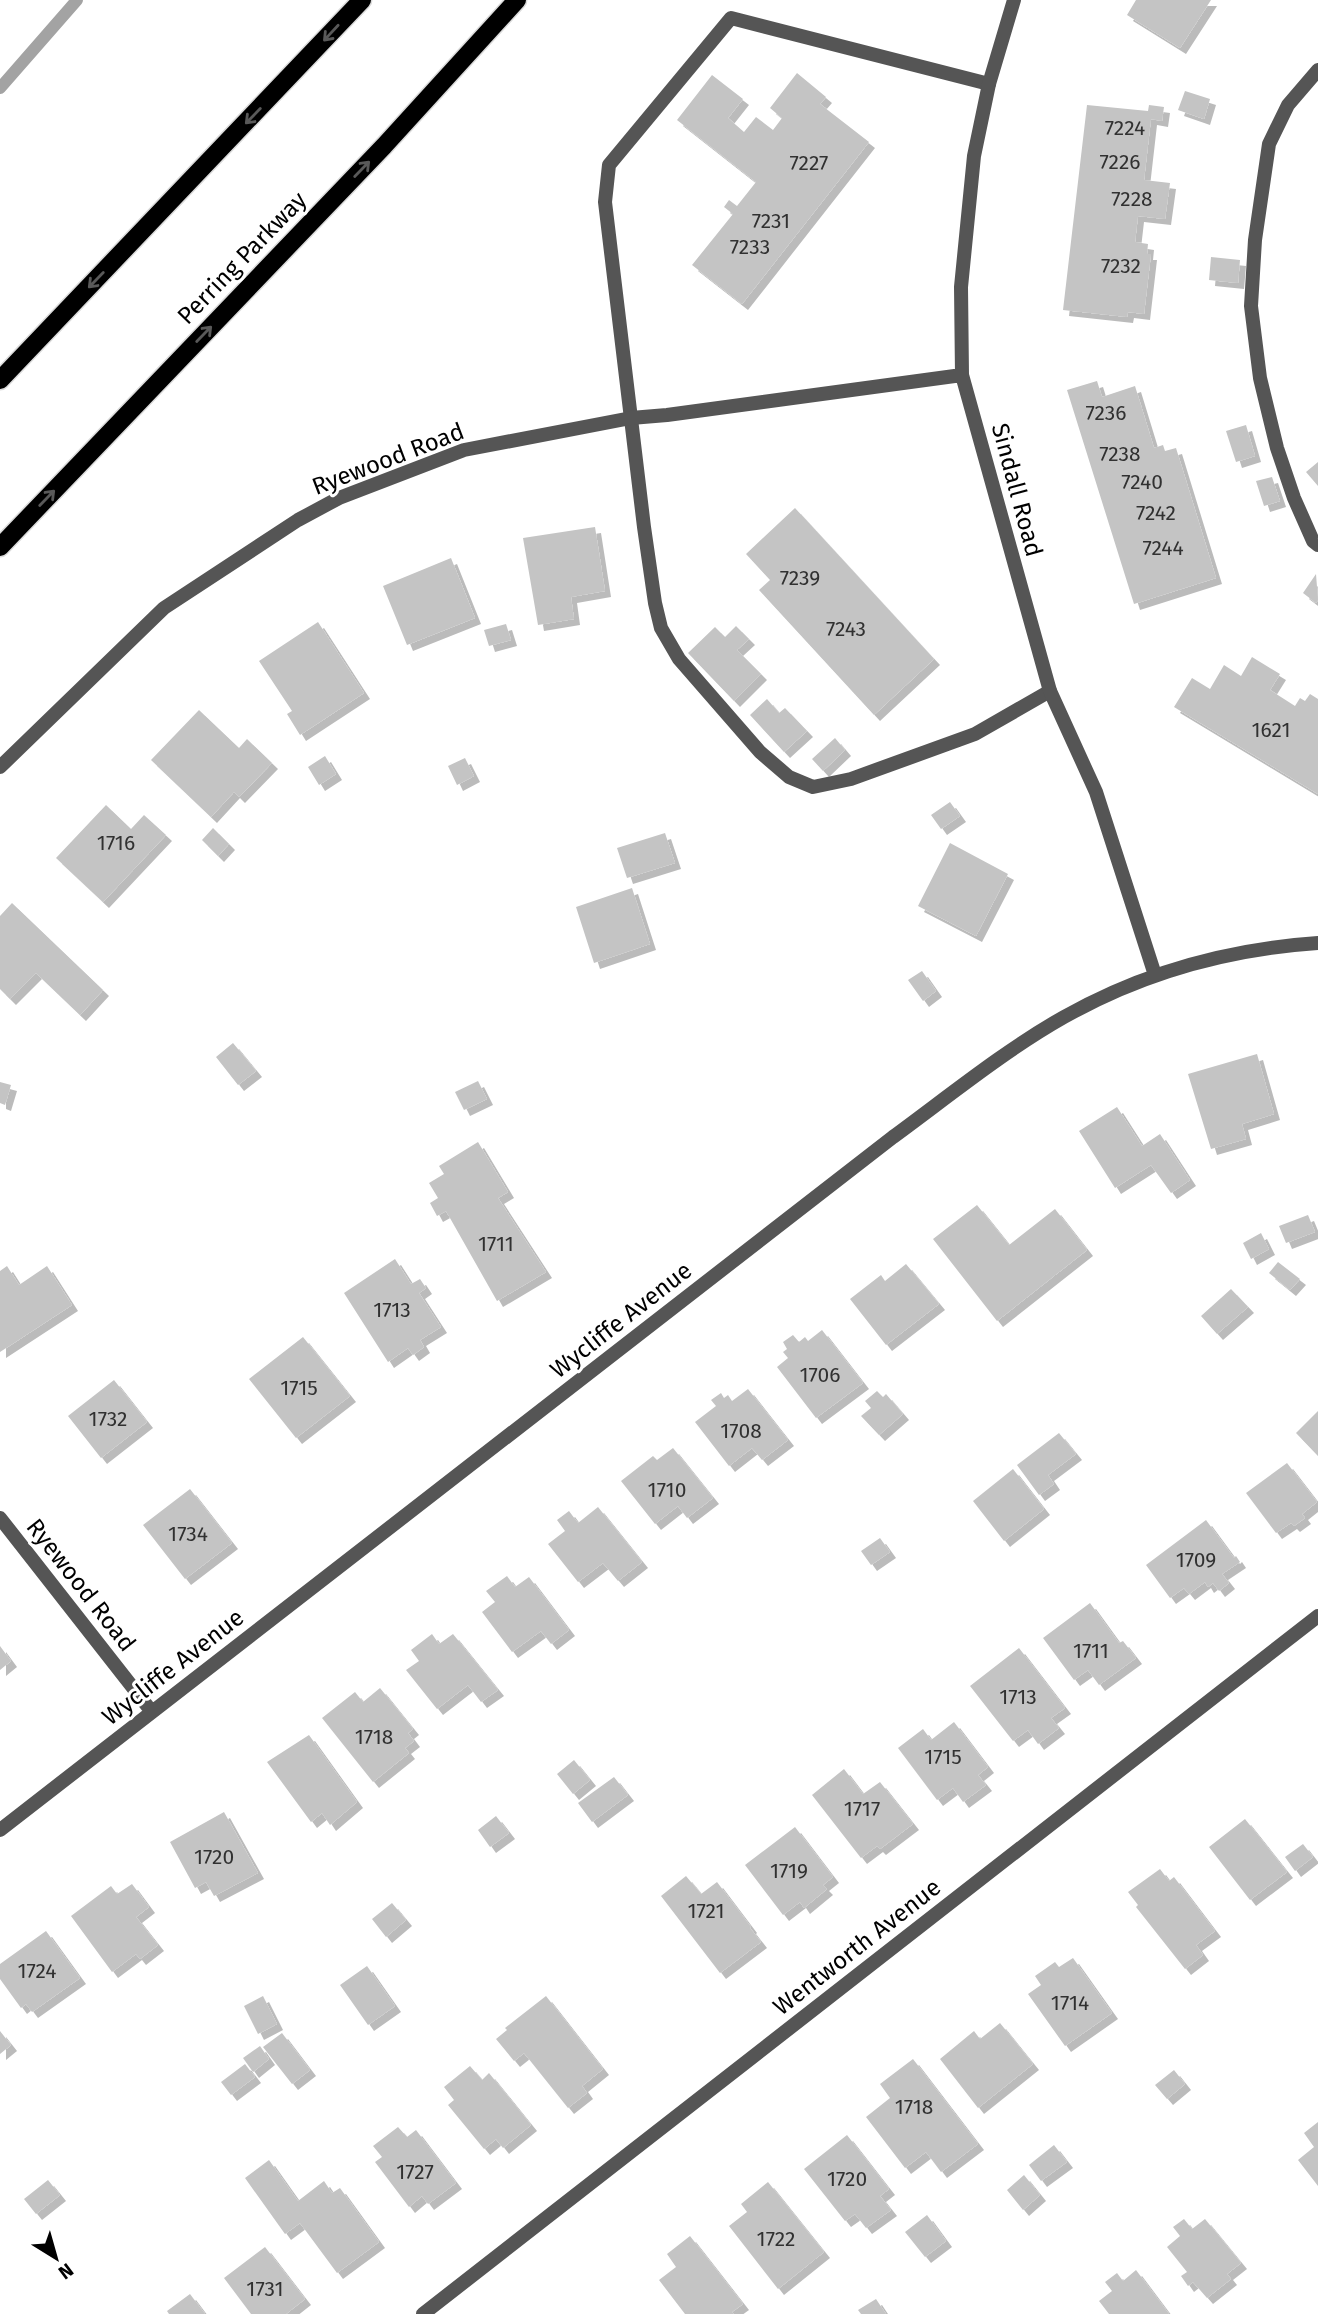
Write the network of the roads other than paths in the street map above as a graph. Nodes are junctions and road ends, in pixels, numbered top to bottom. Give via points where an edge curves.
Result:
1 (362, 0) edge
2 (517, 0) edge
3 (1014, 0) edge
4 (1318, 70) edge
5 (989, 84) junction
6 (962, 375) junction
7 (0, 380) edge
8 (631, 418) junction
9 (1318, 545) edge
10 (0, 547) edge
11 (1050, 691) junction
12 (0, 767) edge
13 (1318, 943) edge
14 (1154, 975) junction
15 (0, 1518) edge
16 (1318, 1616) edge
17 (152, 1712) junction
18 (0, 1830) edge
19 (423, 2314) edge

1 -> 7 main road
10 -> 2 main road, Perring Parkway via 384,146
3 - 5 street, Sindall Road
4 - 9 street via 1288,105 1269,144 1251,306 1260,378 1278,448 1294,498
5 - 6 street, Sindall Road via 974,156 961,287
5 - 8 street via 731,18 609,165 606,202
6 - 8 street, Ryewood Road
6 - 11 street, Sindall Road
8 - 11 street via 661,628 679,659 760,752 789,777 813,787 851,779 975,734
8 - 12 street, Ryewood Road via 464,450 339,498 298,520 164,608
11 - 14 street, Sindall Road via 1096,792
13 - 14 street, Wycliffe Avenue via 1204,961
14 - 17 street, Wycliffe Avenue via 1063,1018 996,1061
15 - 17 street, Ryewood Road
16 - 19 street, Wentworth Avenue
17 - 18 street, Wycliffe Avenue

